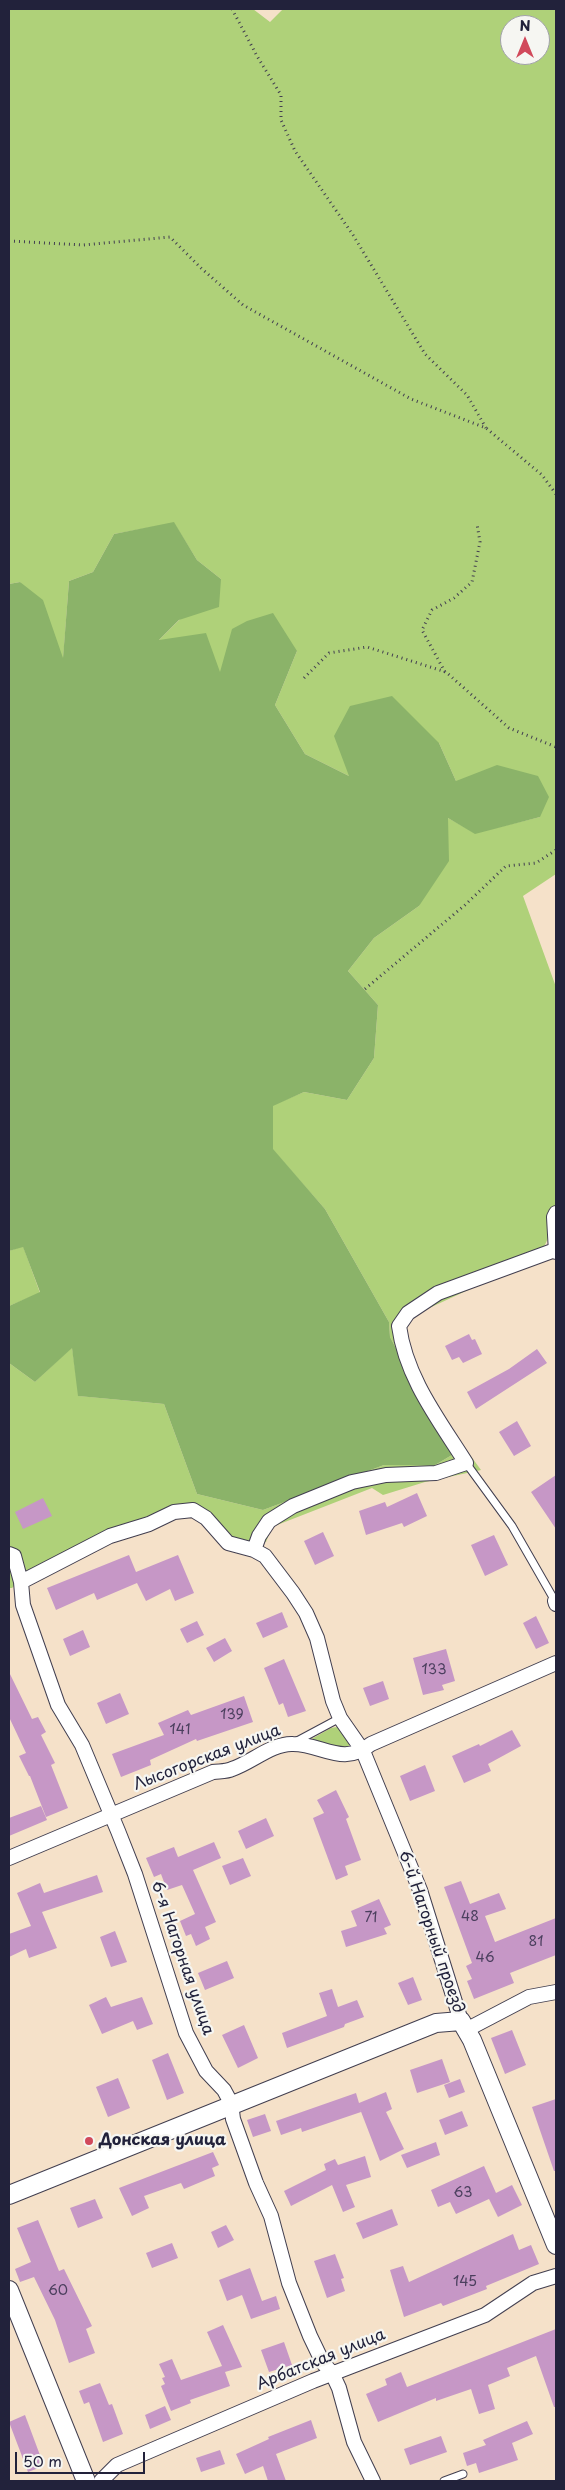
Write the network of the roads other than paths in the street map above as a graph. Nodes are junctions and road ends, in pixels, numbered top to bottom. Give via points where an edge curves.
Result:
1 (556, 1213) edge
2 (556, 1251) edge
3 (466, 1463) junction
4 (254, 1550) junction
5 (9, 1554) edge
6 (17, 1589) edge
7 (556, 1603) edge
8 (556, 1663) edge
9 (340, 1718) junction
10 (292, 1743) junction
11 (362, 1751) junction
12 (111, 1814) junction
13 (9, 1858) edge
14 (556, 1992) edge
15 (464, 2026) junction
16 (231, 2104) junction
17 (9, 2195) edge
18 (556, 2245) edge
19 (556, 2276) edge
20 (9, 2290) edge
21 (332, 2373) junction
22 (462, 2474) dead end
23 (89, 2481) edge
24 (373, 2481) edge
25 (444, 2481) edge

1 - 2 street
2 - 3 street via 438,1293 408,1313 399,1326 402,1347 418,1386
3 - 4 street via 436,1473 386,1475 352,1482 293,1506 269,1521 258,1536
3 - 7 lane via 512,1526
4 - 6 street via 228,1543 206,1518 193,1510 174,1512 110,1536
4 - 9 street, 6-й Нагорный проезд via 264,1556 306,1613 317,1638
5 - 6 street, 6-я Нагорная улица via 14,1556
6 - 12 street, 6-я Нагорная улица via 58,1705 82,1746
8 - 11 street, Лысогорская улица via 371,1744
9 - 10 lane
9 - 11 street, 6-й Нагорный проезд
10 - 11 street, Лысогорская улица via 344,1756
10 - 12 street, Лысогорская улица via 231,1770 213,1772
11 - 15 street, 6-й Нагорный проезд via 420,1890
12 - 13 street, Лысогорская улица
12 - 16 street, 6-я Нагорная улица via 135,1874 186,2033 206,2071 224,2090
14 - 15 street via 529,1997
15 - 16 street via 436,2023
15 - 18 street, 6-й Нагорный проезд
16 - 17 street
16 - 21 street, 6-я Нагорная улица via 233,2119 271,2216 293,2292 322,2363
19 - 21 street, Арбатская улица via 533,2283 485,2315
20 - 23 street
21 - 23 street, Арбатская улица via 117,2465
21 - 24 street, 6-я Нагорная улица via 354,2442
22 - 25 lane

